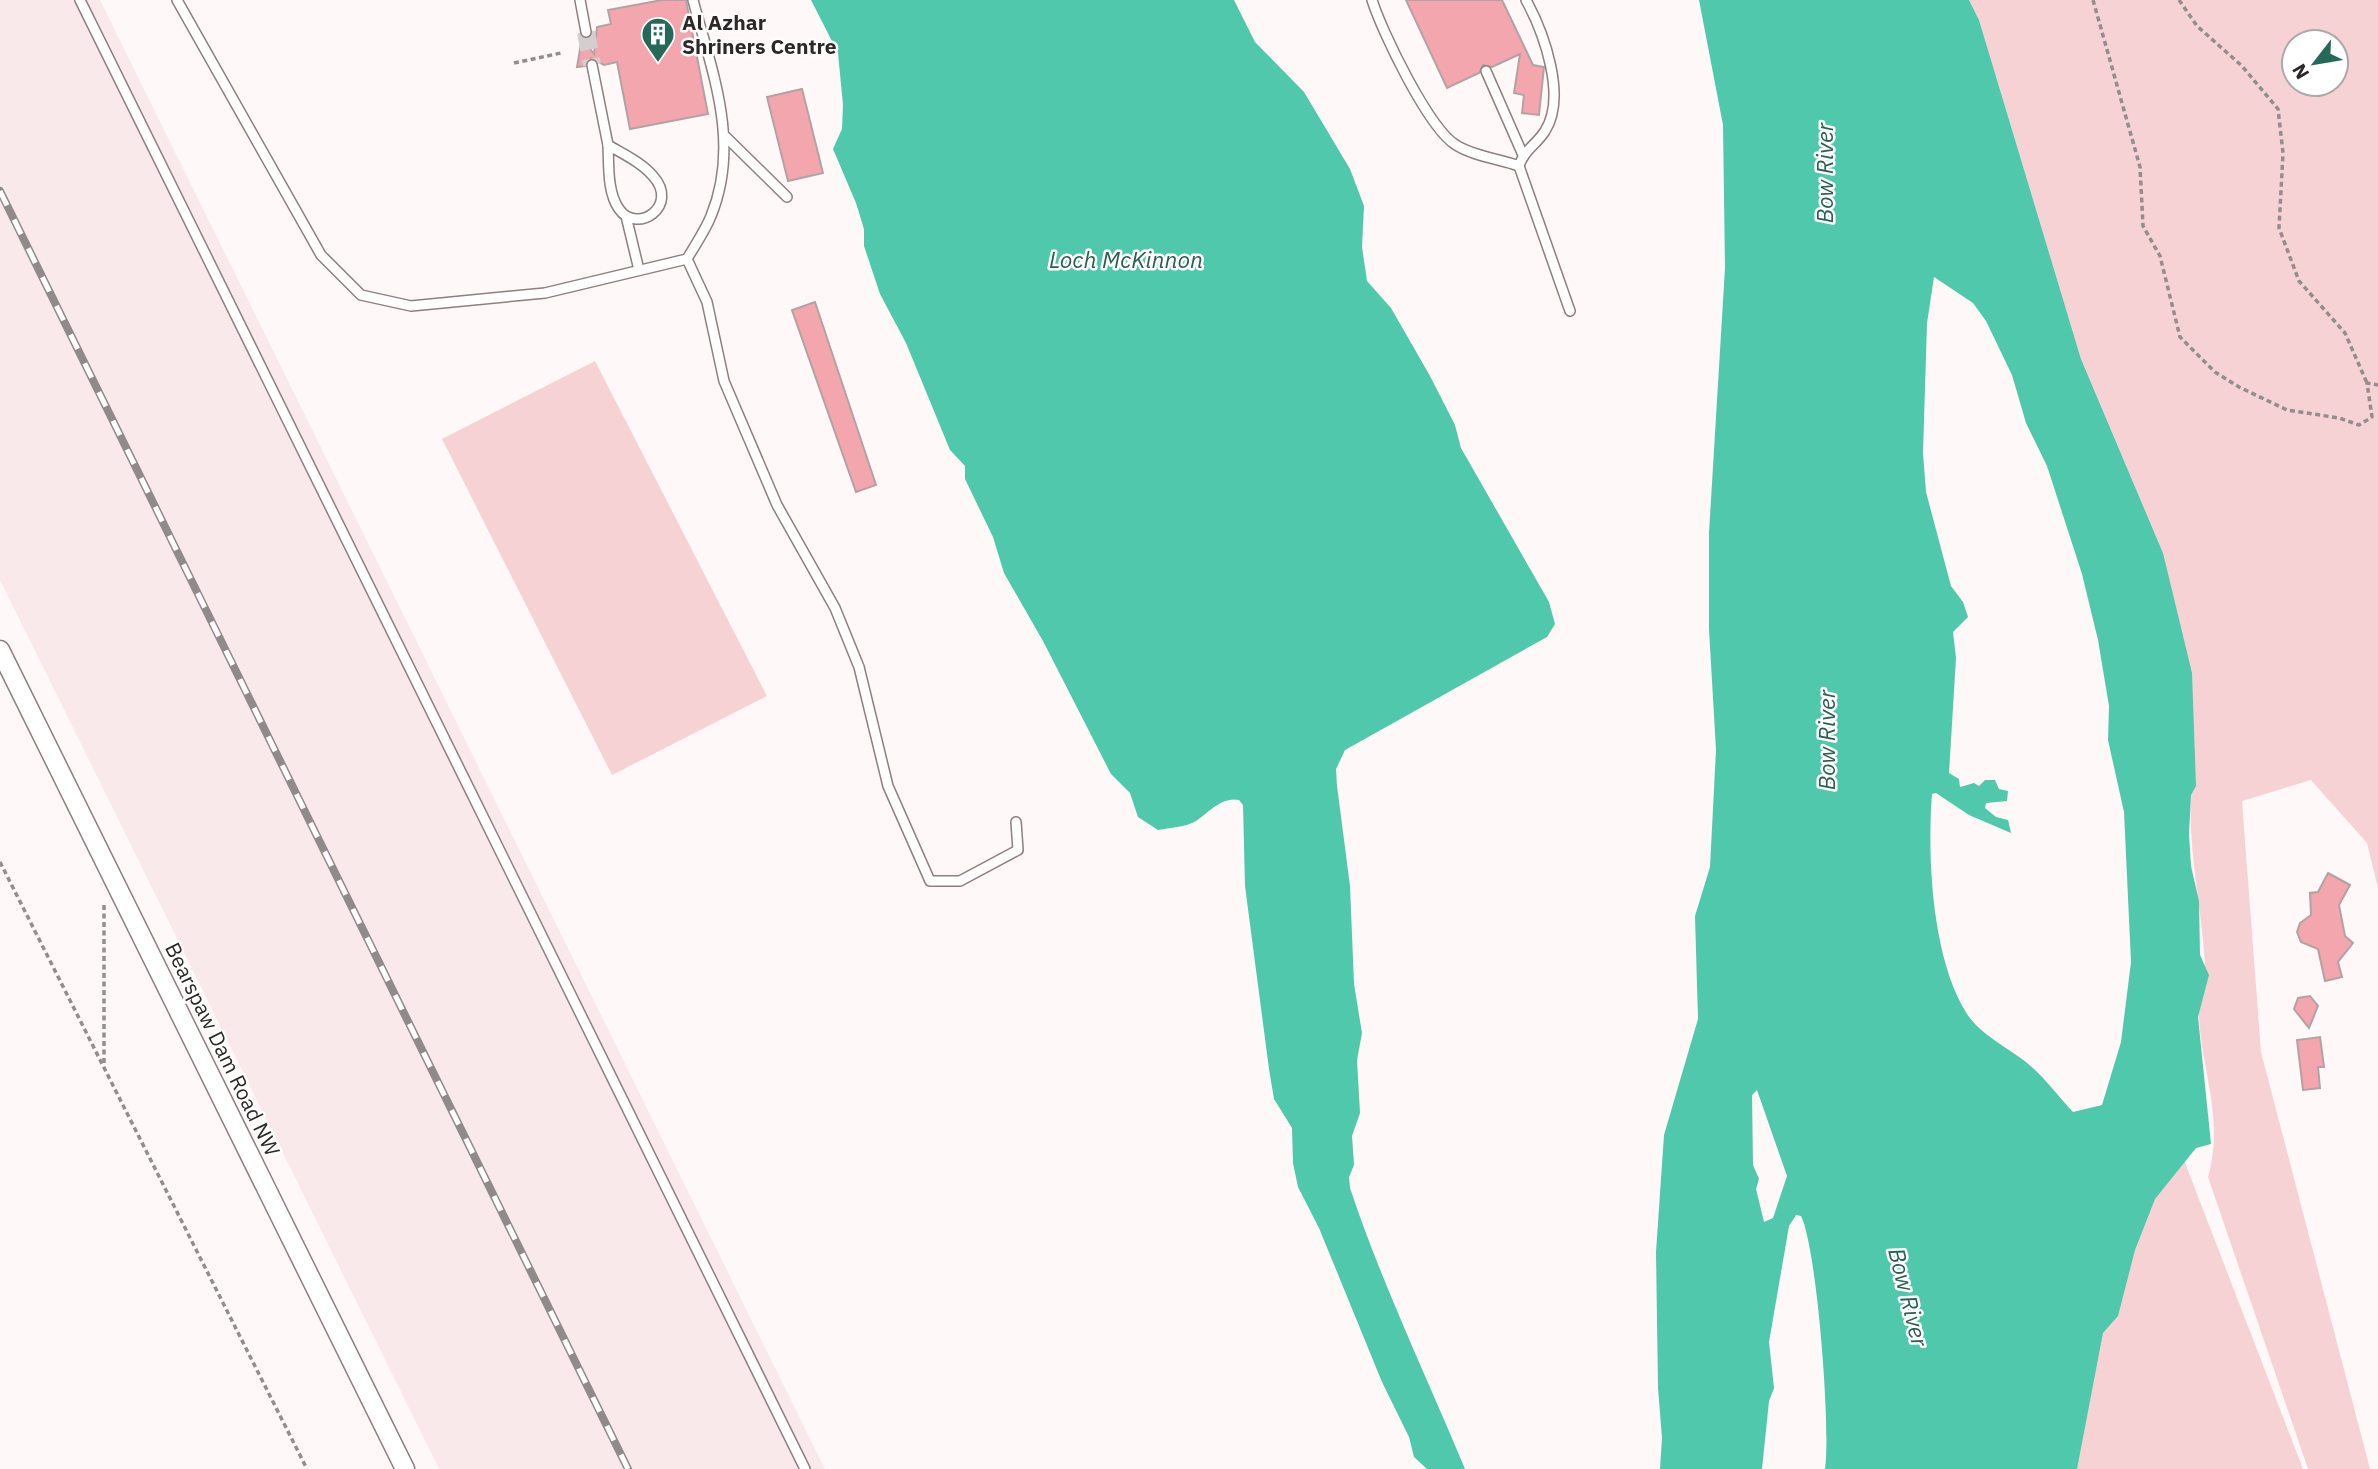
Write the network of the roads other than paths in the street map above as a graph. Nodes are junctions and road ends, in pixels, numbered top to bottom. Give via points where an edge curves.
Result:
1 (80, 0) edge
2 (177, 0) edge
3 (580, 0) edge
4 (693, 0) edge
5 (1372, 0) edge
6 (1526, 0) edge
7 (586, 32) tunnel mouth
8 (592, 65) tunnel mouth
9 (1486, 71) dead end
10 (726, 137) junction
11 (608, 145) junction
12 (1523, 155) junction
13 (1519, 166) junction
14 (788, 197) dead end
15 (626, 216) junction
16 (687, 259) junction
17 (639, 270) junction
18 (1570, 310) dead end
19 (0, 650) edge
20 (1016, 822) dead end
21 (405, 1469) edge
22 (805, 1469) edge

1 - 22 lane
2 - 17 lane via 321,255 361,295 411,306 545,293
3 - 7 lane
4 - 10 lane
5 - 13 lane via 1380,25 1424,107 1455,145
6 - 12 lane via 1536,19 1556,92 1546,130
8 - 11 lane
9 - 12 lane
10 - 14 lane
10 - 16 lane via 723,176 711,217
11 - 15 lane via 612,189
11 - 15 lane via 646,169 660,187 662,206 655,213 646,218
12 - 13 lane
13 - 18 lane
15 - 17 lane
16 - 17 lane
16 - 20 lane via 707,302 724,381 777,505 835,607 859,667 888,786 930,881 960,881 1018,850
19 - 21 street, Bearspaw Dam Road NW

